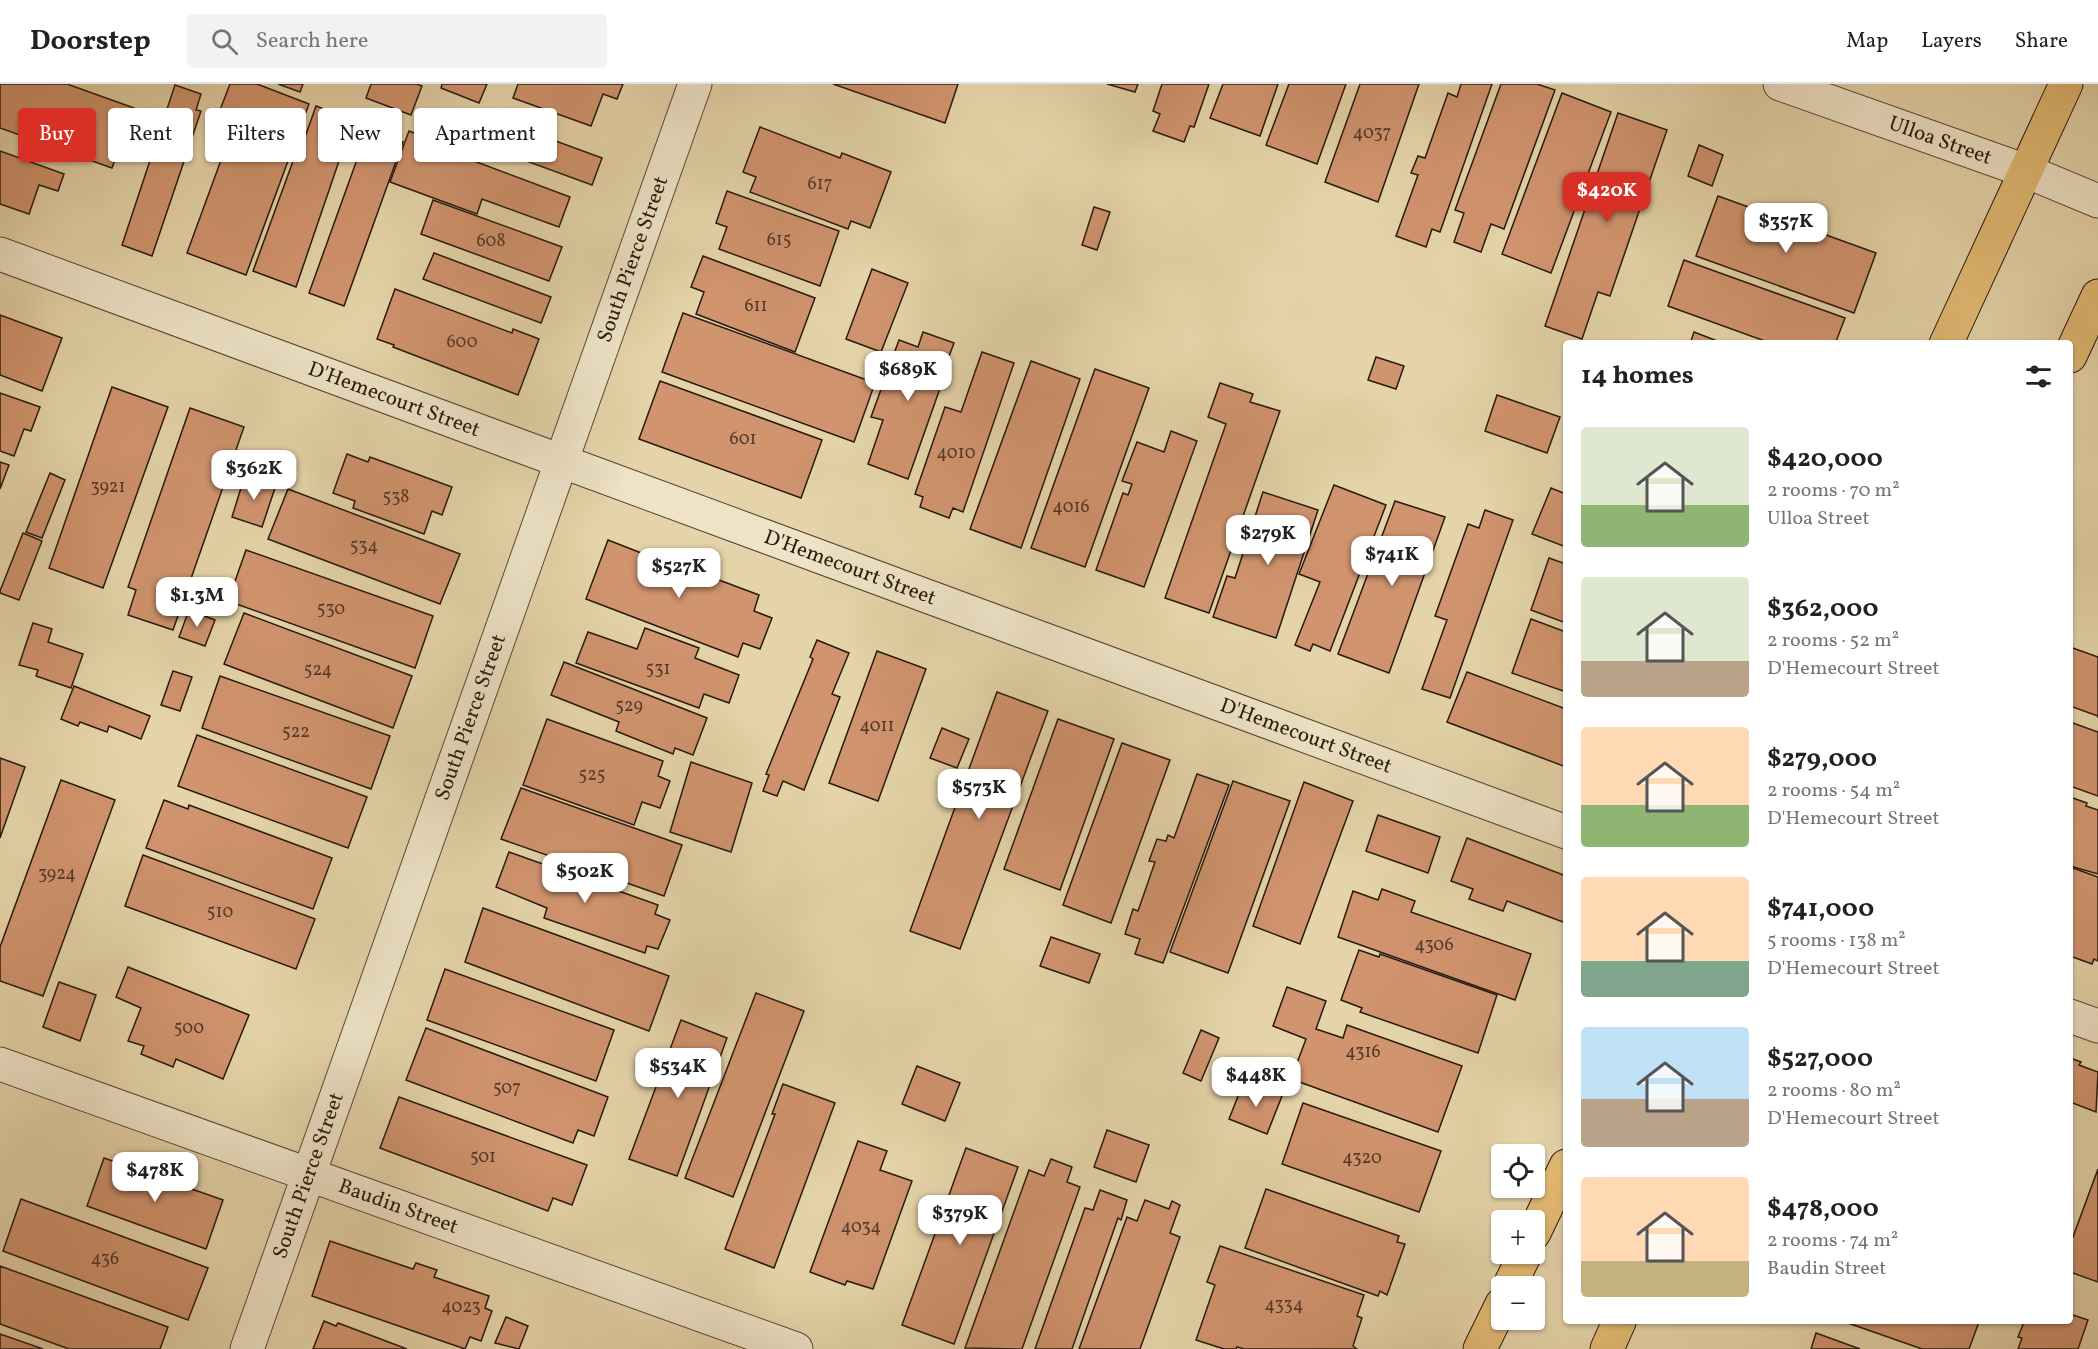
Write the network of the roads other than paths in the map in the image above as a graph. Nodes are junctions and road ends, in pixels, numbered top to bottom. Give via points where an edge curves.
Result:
1 (695, 84) edge
2 (1780, 84) edge
3 (2066, 84) edge
4 (2026, 171) junction
5 (2098, 201) edge
6 (0, 254) edge
7 (2098, 296) edge
8 (1948, 340) edge
9 (2073, 350) edge
10 (560, 460) junction
11 (1563, 831) edge
12 (2073, 1017) edge
13 (2098, 1026) edge
14 (0, 1064) edge
15 (1563, 1172) edge
16 (308, 1174) junction
17 (1545, 1210) edge
18 (1618, 1324) edge
19 (1491, 1326) edge
20 (247, 1349) edge
21 (796, 1349) edge
22 (1480, 1349) edge
23 (1607, 1349) edge

1 - 10 street, South Pierce Street
2 - 4 street, Ulloa Street
3 - 4 main road
4 - 5 street, Ulloa Street
4 - 8 main road
6 - 10 street, D'Hemecourt Street
7 - 9 main road
10 - 11 street, D'Hemecourt Street
10 - 16 street, South Pierce Street
12 - 13 street
14 - 16 street, Baudin Street
15 - 17 main road
16 - 20 street, South Pierce Street
16 - 21 street, Baudin Street
18 - 23 main road
19 - 22 main road

